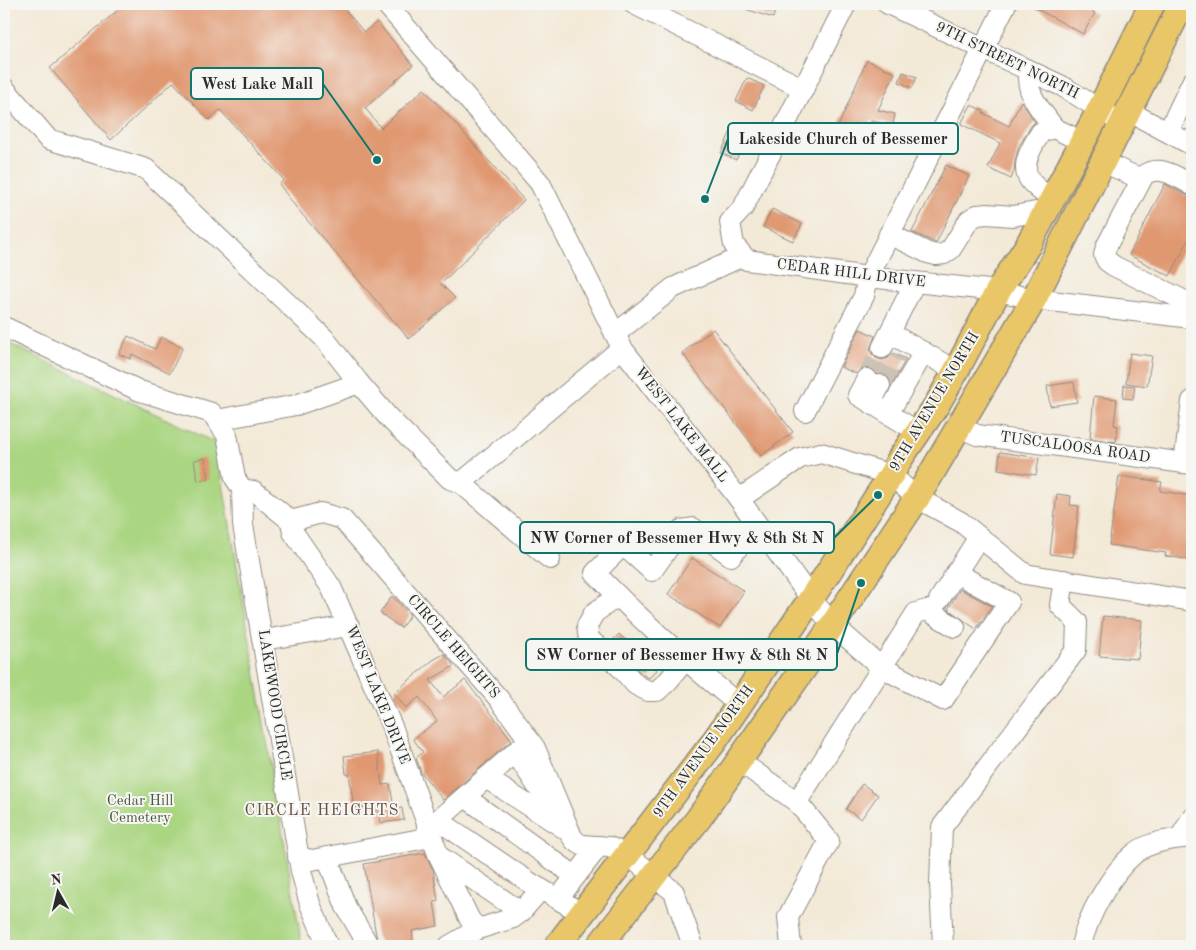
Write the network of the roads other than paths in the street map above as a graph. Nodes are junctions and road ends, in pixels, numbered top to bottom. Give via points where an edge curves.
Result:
1 (386, 4) edge
2 (634, 4) edge
3 (846, 4) edge
4 (888, 4) edge
5 (1006, 4) edge
6 (1152, 4) edge
7 (1185, 8) edge
8 (983, 50) junction
9 (1028, 70) junction
10 (1192, 82) edge
11 (4, 88) edge
12 (804, 89) junction
13 (1100, 109) junction
14 (1125, 118) junction
15 (1054, 128) junction
16 (1168, 132) junction
17 (1083, 142) junction
18 (1192, 145) edge
19 (1103, 162) junction
20 (1141, 179) junction
21 (1192, 184) edge
22 (1050, 205) junction
23 (889, 234) junction
24 (743, 256) junction
25 (868, 277) junction
26 (915, 282) junction
27 (998, 291) junction
28 (1034, 299) junction
29 (1189, 306) edge
30 (4, 327) edge
31 (619, 341) junction
32 (924, 352) junction
33 (956, 371) junction
34 (873, 382) tunnel mouth
35 (359, 384) junction
36 (1192, 401) edge
37 (805, 411) dead end
38 (888, 414) junction
39 (217, 420) junction
40 (959, 427) junction
41 (918, 432) junction
42 (1188, 463) edge
43 (891, 476) junction
44 (461, 483) junction
45 (242, 488) junction
46 (917, 498) junction
47 (739, 499) junction
48 (291, 521) junction
49 (757, 525) junction
50 (979, 537) junction
51 (550, 559) dead end
52 (956, 573) junction
53 (1026, 574) junction
54 (1064, 580) junction
55 (618, 596) junction
56 (811, 599) junction
57 (939, 600) dead end
58 (1192, 601) edge
59 (1009, 602) junction
60 (833, 625) junction
61 (349, 626) junction
62 (263, 640) junction
63 (981, 643) junction
64 (686, 659) junction
65 (881, 667) junction
66 (739, 705) junction
67 (522, 746) junction
68 (739, 761) junction
69 (486, 778) junction
70 (465, 797) junction
71 (797, 802) junction
72 (1192, 818) edge
73 (570, 832) junction
74 (434, 834) junction
75 (1186, 838) edge
76 (599, 846) junction
77 (628, 855) junction
78 (298, 857) junction
79 (327, 858) junction
80 (576, 876) junction
81 (655, 876) junction
82 (549, 894) junction
83 (521, 912) junction
84 (583, 914) junction
85 (478, 930) junction
86 (328, 946) edge
87 (369, 946) edge
88 (449, 946) edge
89 (557, 946) edge
90 (599, 946) edge
91 (693, 946) edge
92 (790, 946) edge
93 (943, 946) edge
94 (1081, 946) edge

1 - 31 street, WEST LAKE MALL via 540,183
2 - 12 street
3 - 12 street
4 - 8 street, 9TH STREET NORTH
5 - 8 street
6 - 13 main road, 9TH AVENUE NORTH
7 - 14 main road
8 - 9 street, 9TH STREET NORTH
8 - 23 street
9 - 13 street, 9TH STREET NORTH
9 - 15 street via 1031,96
10 - 16 street
11 - 35 street via 48,138 146,169 324,338
12 - 24 street via 743,208 730,222 734,245
13 - 14 street, 9TH STREET NORTH
13 - 17 main road, 9TH AVENUE NORTH
14 - 16 street, 9TH STREET NORTH
14 - 19 main road
15 - 17 street
15 - 22 street via 1041,132 1028,153 1026,169 1032,183
16 - 18 street, 9TH STREET NORTH
17 - 22 main road, 9TH AVENUE NORTH
19 - 20 street
19 - 28 main road
20 - 21 street via 1148,172 1158,170
20 - 29 street via 1104,255 1114,266
22 - 23 street via 1013,216 977,215 969,220 951,249 944,254 928,253
22 - 27 main road, 9TH AVENUE NORTH
23 - 25 street
24 - 25 street, CEDAR HILL DRIVE via 747,260
24 - 31 street via 673,288
25 - 26 street, CEDAR HILL DRIVE
25 - 37 street via 864,296
26 - 27 street, CEDAR HILL DRIVE
26 - 32 street via 893,344
27 - 28 street
27 - 33 main road, 9TH AVENUE NORTH
28 - 29 street
28 - 40 main road
30 - 39 street via 140,391 212,413
31 - 44 street
31 - 47 street, WEST LAKE MALL
32 - 33 street
32 - 38 street
33 - 41 main road, 9TH AVENUE NORTH
34 - 38 street via 858,395
35 - 39 street via 296,405
35 - 44 street via 450,479
36 - 42 street
38 - 41 street
39 - 45 street via 227,435 235,478
40 - 42 street, TUSCALOOSA ROAD via 977,435
40 - 46 main road
41 - 43 main road, 9TH AVENUE NORTH
43 - 46 street
43 - 47 street via 822,453 800,458
43 - 56 main road, 9TH AVENUE NORTH
44 - 51 street
45 - 48 street, WEST LAKE DRIVE via 254,491
45 - 62 street, LAKEWOOD CIRCLE via 243,525
46 - 50 street via 961,522
46 - 60 main road
47 - 49 street, WEST LAKE MALL
48 - 61 street, WEST LAKE DRIVE via 293,532 331,587
48 - 67 street, CIRCLE HEIGHTS via 321,513 342,519 498,700
49 - 55 street via 731,556 693,528 681,530 652,571 623,545 595,572
49 - 56 street, WEST LAKE MALL
50 - 52 street
50 - 53 street
52 - 57 street
52 - 59 street
53 - 54 street
53 - 59 street
54 - 58 street
54 - 93 street via 1060,605 1077,622 1076,650 942,827
55 - 64 street
55 - 64 street via 594,613 587,626 589,639 636,685 657,691
56 - 60 street, WEST LAKE MALL
56 - 66 main road, 9TH AVENUE NORTH
59 - 63 street
60 - 65 street, WEST LAKE MALL
60 - 68 main road
61 - 62 street
61 - 74 street, WEST LAKE DRIVE
62 - 78 street, LAKEWOOD CIRCLE
63 - 65 street, WEST LAKE MALL via 943,700
63 - 65 street via 927,610 916,613
64 - 66 street
65 - 71 street
66 - 77 main road, 9TH AVENUE NORTH
67 - 69 street
67 - 73 street, CIRCLE HEIGHTS via 535,748
68 - 71 street
68 - 81 main road
69 - 70 street
69 - 73 street
70 - 74 street
70 - 80 street
71 - 92 street via 829,842 788,917
72 - 75 street
73 - 76 street via 582,845
74 - 79 street
74 - 82 street
74 - 83 street
74 - 85 street, WEST LAKE DRIVE via 470,920
75 - 94 street via 1151,844 1134,853 1098,902
76 - 77 street
76 - 80 street
77 - 81 street
77 - 84 main road, 9TH AVENUE NORTH
78 - 79 street via 312,860
78 - 86 street, LAKEWOOD CIRCLE via 310,904
79 - 87 street via 346,907
80 - 82 street
81 - 90 main road
81 - 91 street via 674,892
82 - 83 street
82 - 84 street
83 - 85 street via 514,918
84 - 89 main road, 9TH AVENUE NORTH
85 - 88 street

